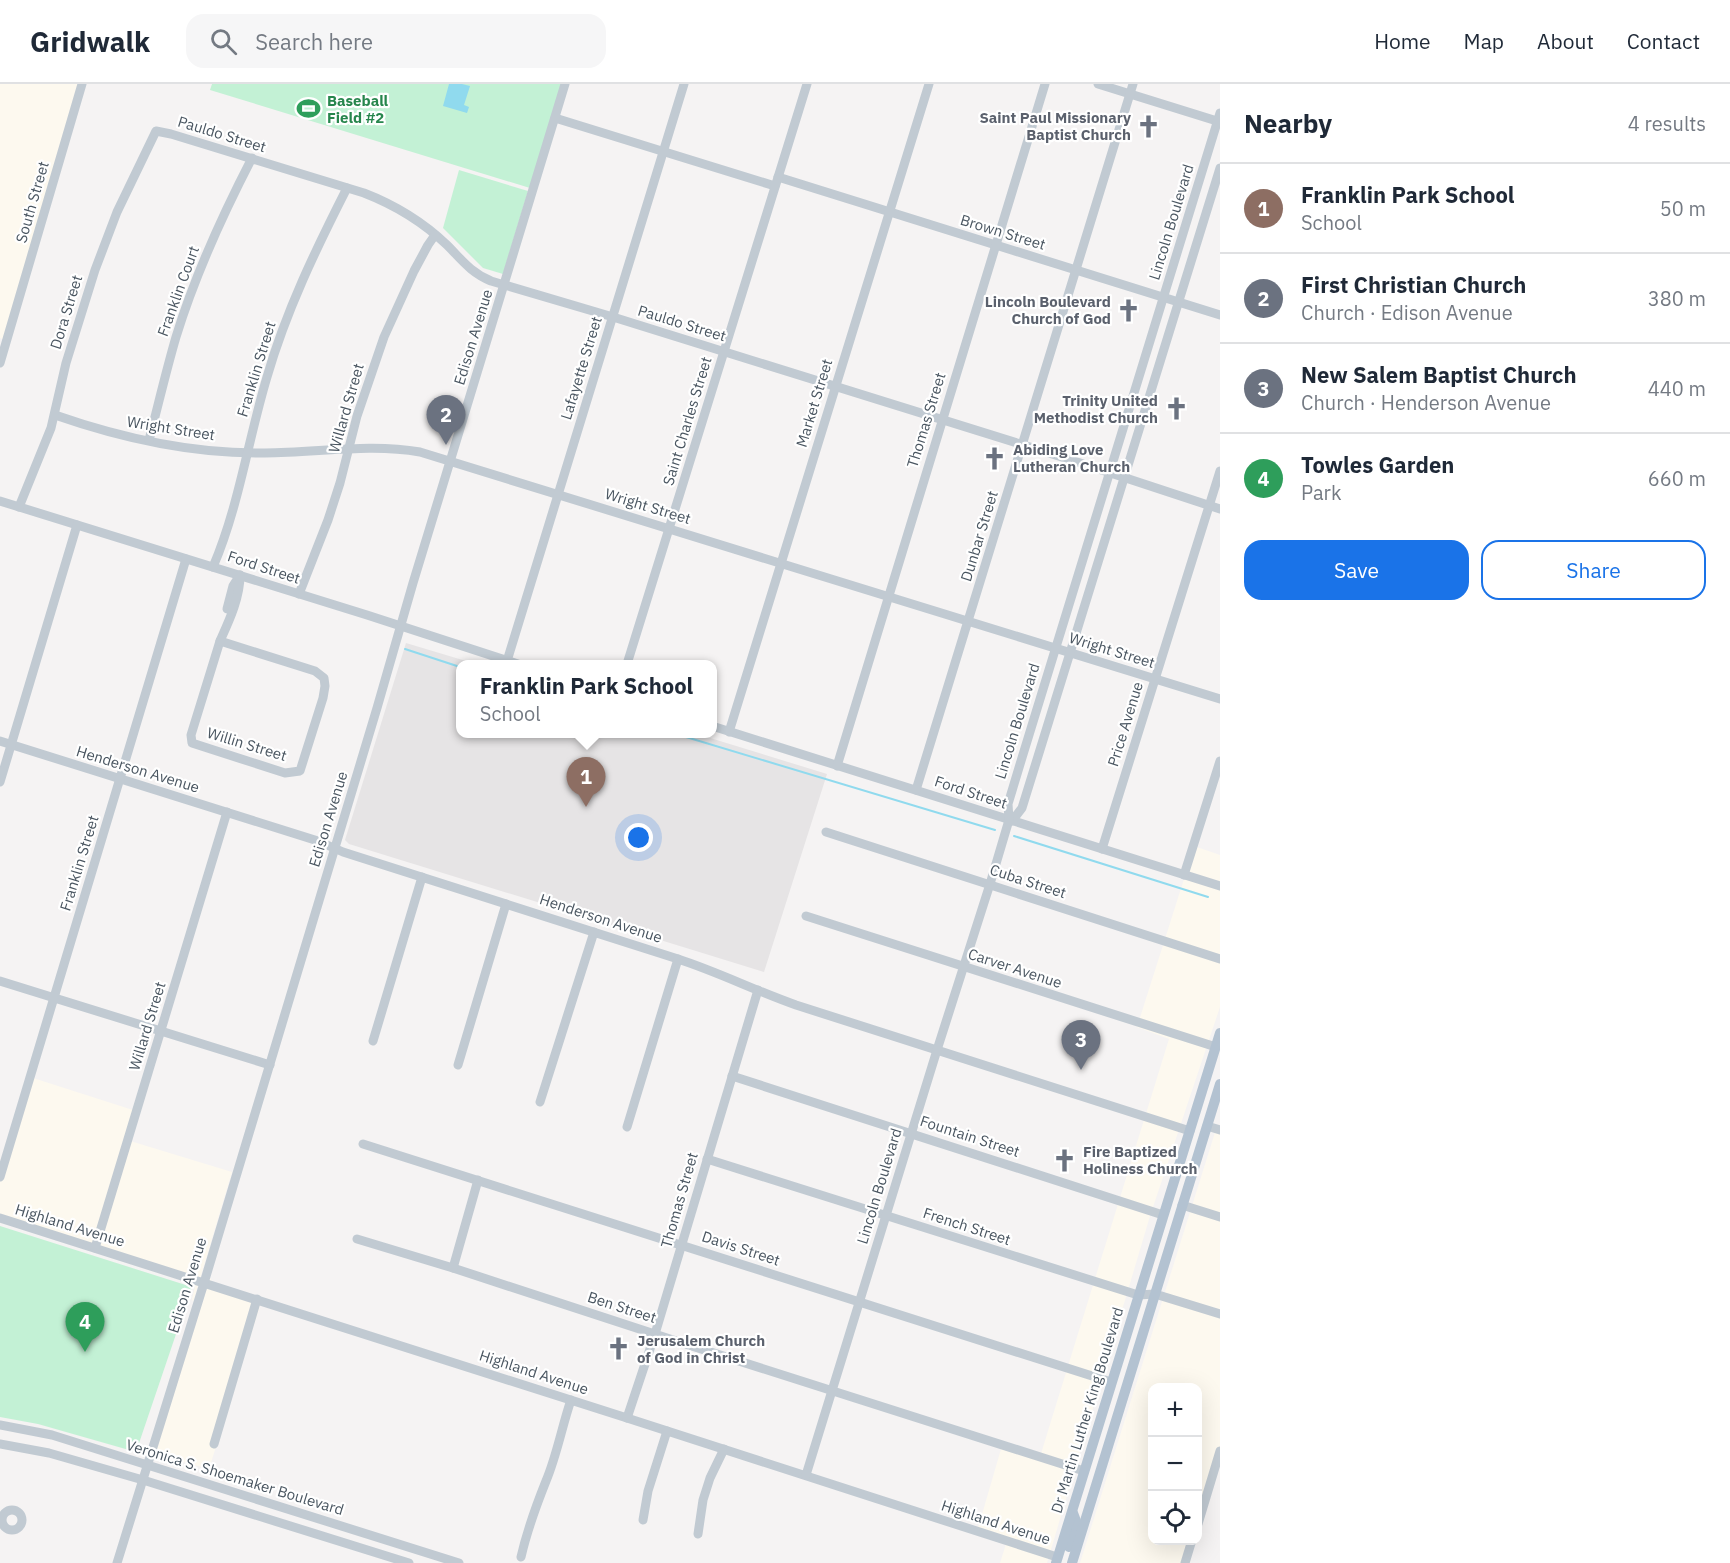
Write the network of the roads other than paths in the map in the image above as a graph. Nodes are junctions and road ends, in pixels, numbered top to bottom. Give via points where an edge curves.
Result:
1 (82, 84) edge
2 (565, 84) edge
3 (684, 84) edge
4 (807, 84) edge
5 (929, 84) edge
6 (1045, 84) edge
7 (1098, 84) edge
8 (1133, 84) edge
9 (1130, 94) junction
10 (555, 118) junction
11 (1219, 118) edge
12 (156, 131) joint
13 (664, 152) junction
14 (252, 158) junction
15 (1220, 168) edge
16 (777, 182) junction
17 (347, 188) junction
18 (889, 212) junction
19 (435, 235) junction
20 (996, 245) junction
21 (1077, 270) junction
22 (505, 284) junction
23 (1163, 297) junction
24 (1179, 302) junction
25 (1220, 315) edge
26 (613, 317) junction
27 (724, 352) junction
28 (0, 363) edge
29 (834, 386) junction
30 (55, 415) junction
31 (942, 420) junction
32 (149, 440) junction
33 (1023, 445) junction
34 (348, 450) junction
35 (247, 453) junction
36 (451, 461) junction
37 (1220, 471) edge
38 (1109, 473) junction
39 (1124, 478) junction
40 (558, 494) junction
41 (0, 501) edge
42 (1209, 505) junction
43 (19, 507) junction
44 (1220, 508) edge
45 (77, 525) junction
46 (670, 528) junction
47 (186, 559) junction
48 (781, 562) junction
49 (213, 567) junction
50 (240, 575) junction
51 (299, 594) junction
52 (889, 596) junction
53 (968, 621) junction
54 (400, 626) junction
55 (220, 641) junction
56 (1055, 648) junction
57 (1070, 652) junction
58 (504, 660) edge
59 (507, 660) edge
60 (628, 660) edge
61 (1155, 679) junction
62 (1220, 699) edge
63 (717, 728) edge
64 (729, 732) junction
65 (0, 741) edge
66 (11, 745) junction
67 (1220, 761) edge
68 (837, 766) junction
69 (120, 779) junction
70 (0, 782) edge
71 (916, 790) junction
72 (227, 812) junction
73 (1010, 820) junction
74 (826, 832) dead end
75 (334, 847) junction
76 (1102, 849) junction
77 (1184, 875) junction
78 (422, 877) junction
79 (990, 884) junction
80 (1220, 886) edge
81 (506, 904) junction
82 (806, 916) dead end
83 (594, 932) junction
84 (678, 958) junction
85 (1220, 959) edge
86 (963, 967) junction
87 (0, 981) edge
88 (758, 990) junction
89 (54, 997) junction
90 (161, 1031) junction
91 (1220, 1034) edge
92 (373, 1041) dead end
93 (1216, 1047) junction
94 (937, 1050) junction
95 (270, 1065) junction
96 (458, 1065) dead end
97 (732, 1076) junction
98 (1220, 1084) edge
99 (540, 1102) dead end
100 (1197, 1107) junction
101 (1207, 1126) junction
102 (627, 1127) dead end
103 (1220, 1130) edge
104 (1190, 1131) junction
105 (912, 1132) junction
106 (363, 1144) dead end
107 (707, 1159) junction
108 (0, 1177) edge
109 (478, 1180) junction
110 (1182, 1205) junction
111 (1163, 1215) junction
112 (886, 1216) junction
113 (1220, 1217) edge
114 (0, 1218) edge
115 (357, 1239) dead end
116 (682, 1245) junction
117 (95, 1248) junction
118 (453, 1268) junction
119 (204, 1283) junction
120 (1154, 1294) junction
121 (1138, 1295) junction
122 (257, 1299) junction
123 (859, 1301) junction
124 (1220, 1314) edge
125 (655, 1334) junction
126 (1111, 1382) junction
127 (831, 1390) junction
128 (571, 1400) junction
129 (627, 1418) junction
130 (0, 1425) edge
131 (668, 1431) junction
132 (0, 1444) edge
133 (214, 1444) dead end
134 (724, 1449) junction
135 (1220, 1451) edge
136 (147, 1466) junction
137 (1084, 1471) junction
138 (806, 1476) junction
139 (143, 1480) junction
140 (1202, 1508) edge
141 (1072, 1510) junction
142 (643, 1520) dead end
143 (698, 1533) dead end
144 (1190, 1545) edge
145 (521, 1557) dead end
146 (1066, 1562) edge
147 (117, 1563) edge
148 (409, 1563) edge
149 (459, 1563) edge
150 (1185, 1563) edge

1 - 28 street, South Street
2 - 10 street, Edison Avenue
3 - 13 street, Lafayette Street
4 - 16 street, Saint Charles Street
5 - 18 street, Market Street
6 - 20 street, Thomas Street
7 - 9 street
8 - 9 street, Dunbar Street
9 - 11 street
9 - 21 street, Dunbar Street
10 - 13 street, Brown Street
10 - 22 street, Edison Avenue
11 - 23 street, Lincoln Boulevard
12 - 14 street, Pauldo Street
12 - 30 street, Dora Street via 117,212 95,270 66,363
13 - 16 street, Brown Street
13 - 26 street, Lafayette Street
14 - 17 street, Pauldo Street
14 - 32 street, Franklin Court via 188,301
15 - 24 street, Lincoln Boulevard
16 - 18 street, Brown Street
16 - 27 street, Saint Charles Street
17 - 19 street, Pauldo Street via 398,208
17 - 35 street, Franklin Street via 288,315
18 - 20 street, Brown Street
18 - 29 street, Market Street
19 - 22 street, Pauldo Street via 472,272
19 - 34 street, Willard Street via 384,337
20 - 21 street, Brown Street
20 - 31 street, Thomas Street
21 - 23 street, Brown Street
21 - 33 street, Dunbar Street
22 - 26 street, Pauldo Street
22 - 36 street, Edison Avenue
23 - 24 street, Brown Street
23 - 38 street, Lincoln Boulevard
24 - 25 street, Brown Street
24 - 39 street, Lincoln Boulevard
26 - 27 street, Pauldo Street
26 - 40 street, Lafayette Street
27 - 29 street, Pauldo Street
27 - 46 street, Saint Charles Street
29 - 31 street, Pauldo Street
29 - 48 street, Market Street
30 - 32 street, Wright Street via 106,432
30 - 43 street, Dora Street
31 - 33 street, Pauldo Street
31 - 52 street, Thomas Street
32 - 35 street, Wright Street
33 - 38 street, Pauldo Street
33 - 53 street, Dunbar Street
34 - 35 street, Wright Street
34 - 36 street, Wright Street via 393,448
34 - 51 street, Willard Street via 328,520
35 - 49 street, Franklin Street via 234,509
36 - 40 street, Wright Street
36 - 54 street, Edison Avenue
37 - 42 street, Price Avenue
38 - 39 street, Pauldo Street
38 - 56 street, Lincoln Boulevard
39 - 42 street, Pauldo Street
39 - 57 street, Lincoln Boulevard
40 - 46 street, Wright Street
40 - 59 street, Lafayette Street
41 - 43 street, Ford Street
42 - 44 street, Pauldo Street
42 - 61 street, Price Avenue
43 - 45 street, Ford Street
45 - 47 street, Ford Street
45 - 66 street
46 - 48 street, Wright Street
46 - 60 street, Saint Charles Street
47 - 49 street, Ford Street
47 - 69 street, Franklin Street
48 - 52 street, Wright Street
48 - 64 street, Market Street
49 - 50 street, Ford Street
50 - 51 street, Ford Street
50 - 55 street, Willin Street via 240,589
51 - 54 street, Ford Street
52 - 53 street, Wright Street
52 - 68 street, Thomas Street
53 - 56 street, Wright Street
53 - 71 street, Dunbar Street
54 - 58 street, Ford Street
54 - 75 street, Edison Avenue
55 - 55 street, Willin Street via 191,735 192,743 285,773 300,771 323,698 324,678 315,671
56 - 57 street, Wright Street
56 - 73 street, Lincoln Boulevard via 1008,804
57 - 61 street, Wright Street
57 - 73 street, Lincoln Boulevard via 1022,808
61 - 62 street, Wright Street
61 - 76 street, Price Avenue
63 - 64 street, Ford Street
64 - 68 street, Ford Street
65 - 66 street, Henderson Avenue
66 - 69 street, Henderson Avenue
66 - 70 street
67 - 77 street
68 - 71 street, Ford Street
69 - 72 street, Henderson Avenue
69 - 89 street, Franklin Street
71 - 73 street, Ford Street
72 - 75 street, Henderson Avenue
72 - 90 street, Willard Street
73 - 76 street, Ford Street
73 - 79 street, Lincoln Boulevard
74 - 79 street, Cuba Street
75 - 78 street, Henderson Avenue
75 - 95 street, Edison Avenue
76 - 77 street, Ford Street
77 - 80 street, Ford Street
78 - 81 street, Henderson Avenue
78 - 92 street
79 - 85 street, Cuba Street
79 - 86 street, Lincoln Boulevard
81 - 83 street, Henderson Avenue
81 - 96 street
82 - 86 street, Carver Avenue
83 - 84 street, Henderson Avenue
83 - 99 street
84 - 88 street, Henderson Avenue
84 - 102 street
86 - 93 street, Carver Avenue
86 - 94 street, Lincoln Boulevard
87 - 89 street
88 - 94 street, Henderson Avenue
88 - 97 street, Thomas Street
89 - 90 street
89 - 108 street, Franklin Street
90 - 95 street
90 - 117 street, Willard Street
91 - 93 main road, Dr Martin Luther King Boulevard
93 - 100 main road, Dr Martin Luther King Boulevard
94 - 104 street, Henderson Avenue
94 - 105 street, Lincoln Boulevard
95 - 119 street, Edison Avenue
97 - 105 street, Fountain Street
97 - 107 street, Thomas Street
98 - 101 main road, Dr Martin Luther King Boulevard
100 - 101 main road
100 - 104 main road, Dr Martin Luther King Boulevard
101 - 103 street
101 - 110 main road, Dr Martin Luther King Boulevard
104 - 111 main road, Dr Martin Luther King Boulevard
105 - 111 street, Fountain Street
105 - 112 street, Lincoln Boulevard
106 - 109 street, Davis Street
107 - 112 street, French Street
107 - 116 street, Thomas Street
109 - 116 street, Davis Street
109 - 118 street
110 - 113 street
110 - 120 main road, Dr Martin Luther King Boulevard
111 - 121 main road, Dr Martin Luther King Boulevard
112 - 121 street, French Street
112 - 123 street, Lincoln Boulevard
114 - 117 street, Highland Avenue
115 - 118 street, Ben Street
116 - 123 street, Davis Street
116 - 125 street, Thomas Street
117 - 119 street, Highland Avenue
118 - 125 street, Ben Street
119 - 122 street, Highland Avenue
119 - 136 street, Edison Avenue
120 - 121 street, French Street
120 - 124 street, French Street
120 - 146 main road, Dr Martin Luther King Boulevard
121 - 126 main road, Dr Martin Luther King Boulevard
122 - 128 street, Highland Avenue
122 - 133 street
123 - 126 street, Davis Street
123 - 127 street, Lincoln Boulevard
125 - 127 street, Ben Street
125 - 129 street, Thomas Street
126 - 137 main road, Dr Martin Luther King Boulevard
127 - 137 street, Ben Street
127 - 138 street, Lincoln Boulevard
128 - 129 street, Highland Avenue
128 - 145 street
129 - 131 street, Highland Avenue
130 - 136 street, Veronica S. Shoemaker Boulevard via 52,1435
131 - 134 street, Highland Avenue
131 - 142 street via 648,1491
132 - 139 street, Veronica S. Shoemaker Boulevard via 49,1453
134 - 138 street, Highland Avenue
134 - 143 street via 710,1478
135 - 140 street
136 - 139 street, Edison Avenue
136 - 149 street, Veronica S. Shoemaker Boulevard
137 - 141 main road, Dr Martin Luther King Boulevard
138 - 146 street, Highland Avenue
139 - 147 street, Edison Avenue
139 - 148 street, Veronica S. Shoemaker Boulevard
141 - 146 main road, Dr Martin Luther King Boulevard
141 - 146 main road via 1076,1521
144 - 150 street

